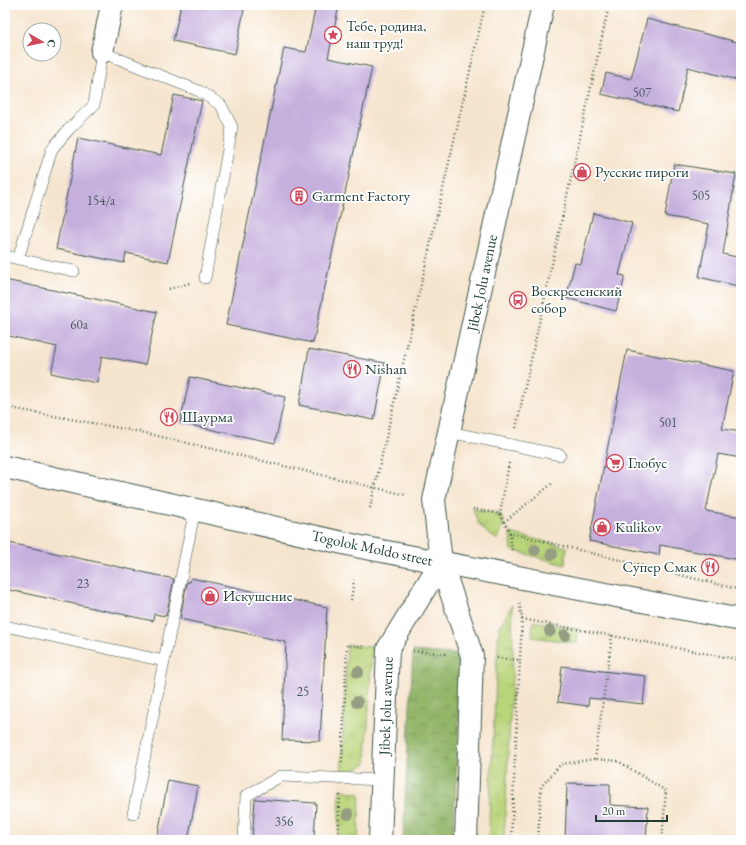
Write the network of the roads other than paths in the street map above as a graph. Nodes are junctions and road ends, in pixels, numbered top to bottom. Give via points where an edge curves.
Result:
1 (112, 5) edge
2 (542, 5) edge
3 (102, 52) junction
4 (5, 256) edge
5 (18, 259) junction
6 (74, 271) dead end
7 (205, 278) dead end
8 (449, 432) junction
9 (560, 455) dead end
10 (5, 467) edge
11 (195, 509) junction
12 (441, 562) junction
13 (741, 620) edge
14 (5, 626) edge
15 (164, 661) junction
16 (383, 780) junction
17 (133, 814) dead end
18 (244, 840) edge
19 (380, 840) edge
20 (466, 840) edge

1 - 3 main road
2 - 8 main road, Jibek Jolu avenue
3 - 5 lane via 94,105 52,149
3 - 7 lane via 200,91 221,106 232,127
4 - 5 lane
5 - 6 lane
8 - 9 lane
8 - 12 main road, Jibek Jolu avenue via 434,500
10 - 11 main road, Togolok Moldo street
11 - 12 main road, Togolok Moldo street via 361,547
11 - 15 lane
12 - 13 main road, Togolok Moldo street
12 - 16 main road, Jibek Jolu avenue via 388,649
12 - 20 main road, Jibek Jolu avenue via 472,656
14 - 15 lane
15 - 17 lane
16 - 18 lane via 281,776 246,796
16 - 19 main road, Jibek Jolu avenue

